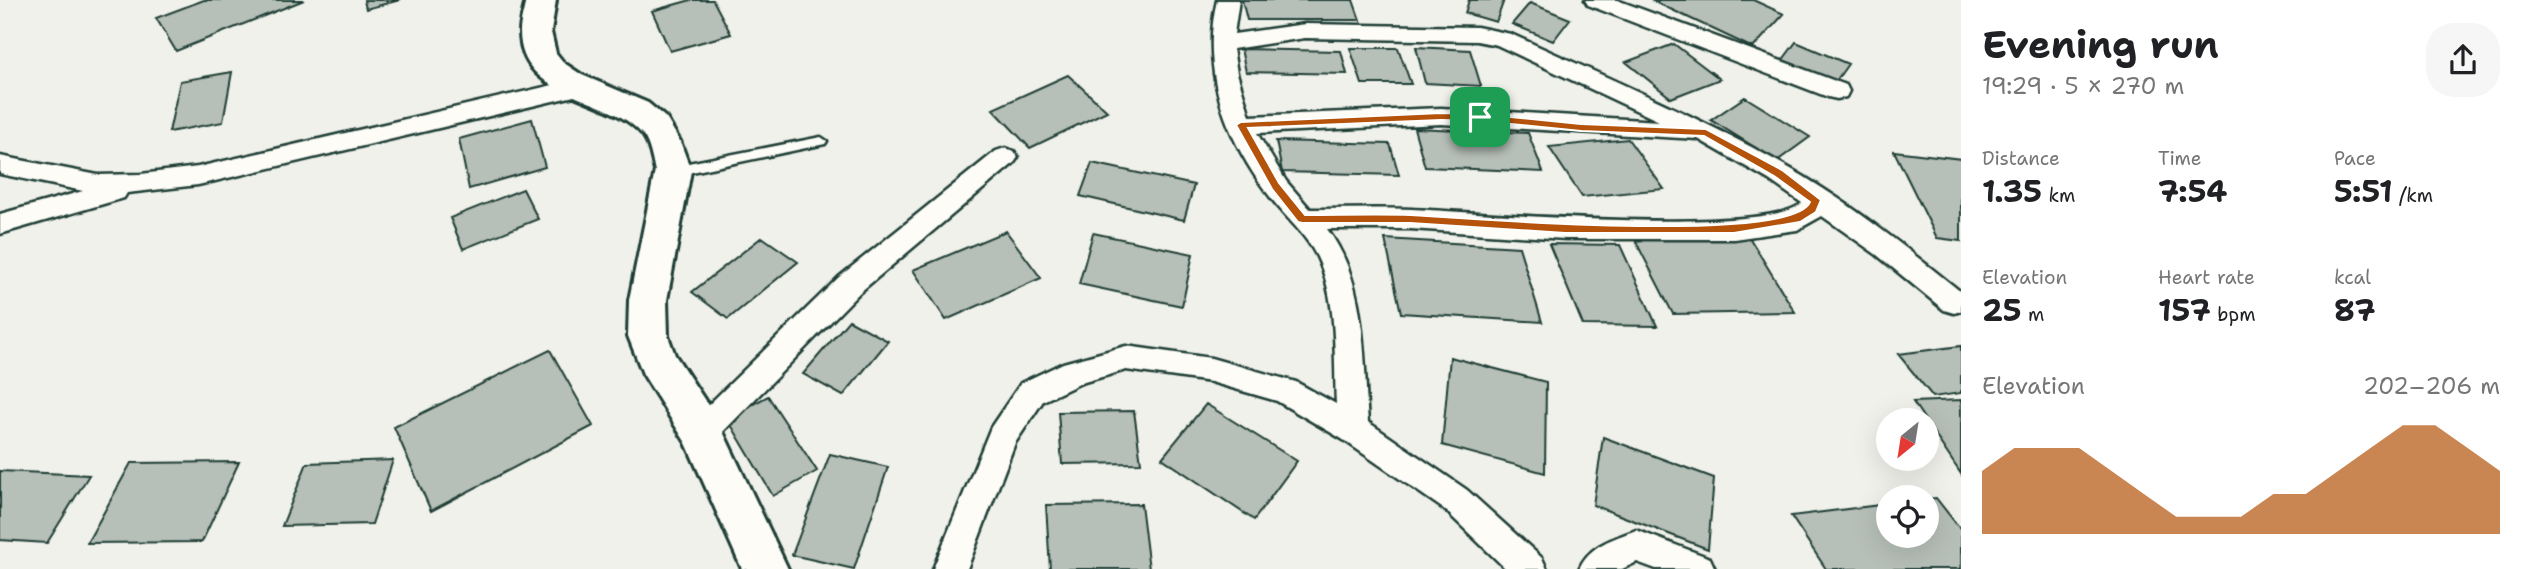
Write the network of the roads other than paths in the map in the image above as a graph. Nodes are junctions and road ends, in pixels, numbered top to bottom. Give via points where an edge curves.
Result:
1 (541, 0) edge
2 (1228, 0) edge
3 (1596, 0) edge
4 (1220, 44) junction
5 (579, 87) junction
6 (1838, 91) dead end
7 (1241, 125) junction
8 (1706, 133) junction
9 (821, 141) dead end
10 (1004, 157) dead end
11 (0, 165) edge
12 (673, 171) junction
13 (141, 183) junction
14 (1816, 200) junction
15 (1302, 219) junction
16 (0, 224) edge
17 (1954, 302) dead end
18 (1353, 429) junction
19 (702, 432) junction
20 (765, 569) edge
21 (950, 569) edge
22 (1530, 569) edge
23 (1596, 569) edge
24 (1698, 569) edge

1 - 5 street via 536,17 538,50 549,67
2 - 4 street
3 - 6 street
4 - 7 street
4 - 8 street via 1305,32 1477,34 1503,39
5 - 12 street via 653,125
5 - 13 street via 253,165
7 - 8 street via 1441,116
7 - 15 street via 1275,186
8 - 14 street
9 - 12 lane
10 - 19 street via 849,285
11 - 13 street via 98,184
12 - 19 street via 649,300 648,337 657,362
13 - 16 street
14 - 15 street via 1812,210 1797,219 1734,229 1565,229 1410,219
14 - 17 street via 1887,248
15 - 18 street via 1330,254 1338,280
18 - 21 street via 1285,391 1210,369 1126,358 1074,372 1032,392 1014,417
18 - 22 street via 1456,500
19 - 20 street
23 - 24 street via 1636,546

